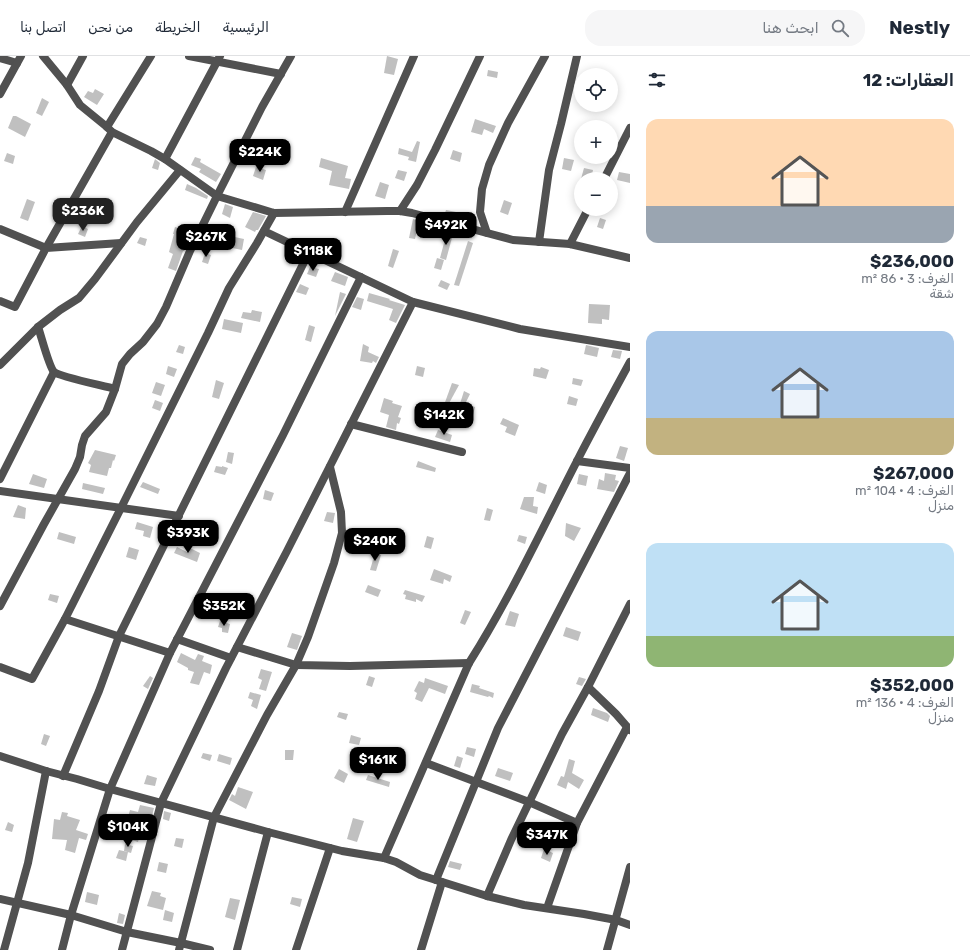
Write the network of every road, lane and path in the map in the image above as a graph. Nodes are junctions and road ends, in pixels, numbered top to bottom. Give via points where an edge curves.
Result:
1 (43, 56) edge
2 (83, 56) edge
3 (151, 56) edge
4 (189, 56) edge
5 (291, 56) edge
6 (414, 56) edge
7 (480, 56) edge
8 (545, 56) edge
9 (577, 56) edge
10 (0, 58) edge
11 (218, 59) edge
12 (19, 60) edge
13 (281, 74) junction
14 (67, 85) junction
15 (0, 94) edge
16 (630, 128) edge
17 (109, 129) junction
18 (166, 159) junction
19 (180, 170) junction
20 (608, 172) edge
21 (217, 196) junction
22 (400, 211) junction
23 (345, 212) junction
24 (274, 213) junction
25 (584, 216) edge
26 (0, 229) edge
27 (264, 231) junction
28 (487, 233) junction
29 (539, 242) junction
30 (121, 243) junction
31 (570, 244) junction
32 (46, 248) junction
33 (309, 252) junction
34 (630, 258) edge
35 (361, 277) junction
36 (0, 302) edge
37 (413, 302) junction
38 (38, 327) junction
39 (630, 347) edge
40 (630, 362) edge
41 (0, 365) edge
42 (54, 372) junction
43 (115, 389) junction
44 (352, 424) junction
45 (462, 452) dead end
46 (577, 461) junction
47 (330, 467) junction
48 (630, 468) edge
49 (630, 473) edge
50 (0, 479) edge
51 (0, 491) edge
52 (58, 499) junction
53 (121, 508) junction
54 (179, 516) junction
55 (630, 604) edge
56 (0, 606) edge
57 (66, 619) junction
58 (119, 636) junction
59 (178, 639) junction
60 (237, 647) junction
61 (170, 653) junction
62 (231, 658) junction
63 (469, 663) junction
64 (296, 665) junction
65 (0, 667) edge
66 (588, 687) junction
67 (629, 729) edge
68 (0, 756) edge
69 (426, 763) junction
70 (46, 772) junction
71 (63, 776) junction
72 (476, 782) junction
73 (110, 789) junction
74 (529, 802) junction
75 (162, 803) junction
76 (214, 817) junction
77 (577, 823) junction
78 (268, 832) junction
79 (330, 848) junction
80 (384, 858) junction
81 (630, 867) edge
82 (439, 881) junction
83 (487, 896) junction
84 (0, 900) edge
85 (17, 904) junction
86 (547, 908) junction
87 (71, 915) junction
88 (616, 920) junction
89 (630, 925) edge
90 (127, 932) junction
91 (180, 946) edge
92 (4, 950) edge
93 (62, 950) edge
94 (122, 950) edge
95 (210, 950) edge
96 (237, 950) edge
97 (296, 950) edge
98 (421, 950) edge
99 (607, 950) edge

1 - 14 street
2 - 14 street
3 - 17 street
4 - 11 street
5 - 13 street
6 - 23 street
7 - 22 street via 439,144
8 - 28 street via 508,123 489,165 482,189 480,212
9 - 29 street via 549,170
10 - 12 street
11 - 13 street
11 - 18 street
12 - 15 street
13 - 21 street
14 - 17 street via 80,105
16 - 20 street
17 - 18 street
17 - 32 street
18 - 19 street
19 - 21 street
19 - 30 street
21 - 24 street
21 - 43 street via 160,319 122,364
22 - 23 street
22 - 28 street
23 - 24 street
24 - 27 street
25 - 31 street
26 - 32 street
27 - 33 street
27 - 53 street via 229,288
28 - 29 street via 512,240
29 - 31 street
30 - 32 street
30 - 38 street via 79,298
31 - 34 street
32 - 36 street via 15,307
33 - 35 street
33 - 54 street
35 - 37 street
35 - 59 street
37 - 39 street via 520,329
37 - 44 street
38 - 41 street
38 - 42 street
40 - 46 street
42 - 43 street
42 - 50 street
43 - 52 street via 106,412 85,436 75,469
44 - 45 street
44 - 47 street
46 - 48 street
46 - 63 street via 530,556
47 - 60 street
47 - 64 street via 341,512 342,533 334,563
49 - 72 street via 498,728
51 - 52 street
52 - 53 street
52 - 56 street
53 - 54 street
53 - 57 street
54 - 58 street
55 - 66 street
57 - 58 street
57 - 65 street via 32,679
58 - 61 street
58 - 71 street
59 - 61 street
59 - 62 street
60 - 62 street
60 - 64 street
61 - 73 street
62 - 75 street
63 - 64 street
63 - 69 street
64 - 76 street
66 - 67 street
66 - 74 street
67 - 77 street
68 - 70 street
69 - 72 street
69 - 80 street
70 - 71 street
70 - 85 street
71 - 73 street
72 - 74 street
72 - 82 street
73 - 75 street
73 - 87 street
74 - 77 street
74 - 83 street
75 - 76 street
75 - 90 street
76 - 78 street
76 - 91 street
77 - 86 street
78 - 79 street
78 - 96 street
79 - 80 street
79 - 97 street
80 - 82 street
81 - 88 street
82 - 83 street
82 - 98 street
83 - 86 street
84 - 85 street
85 - 87 street
85 - 92 street
86 - 88 street
87 - 90 street
87 - 93 street
88 - 89 street
88 - 99 street
90 - 91 street
90 - 94 street
91 - 95 street

